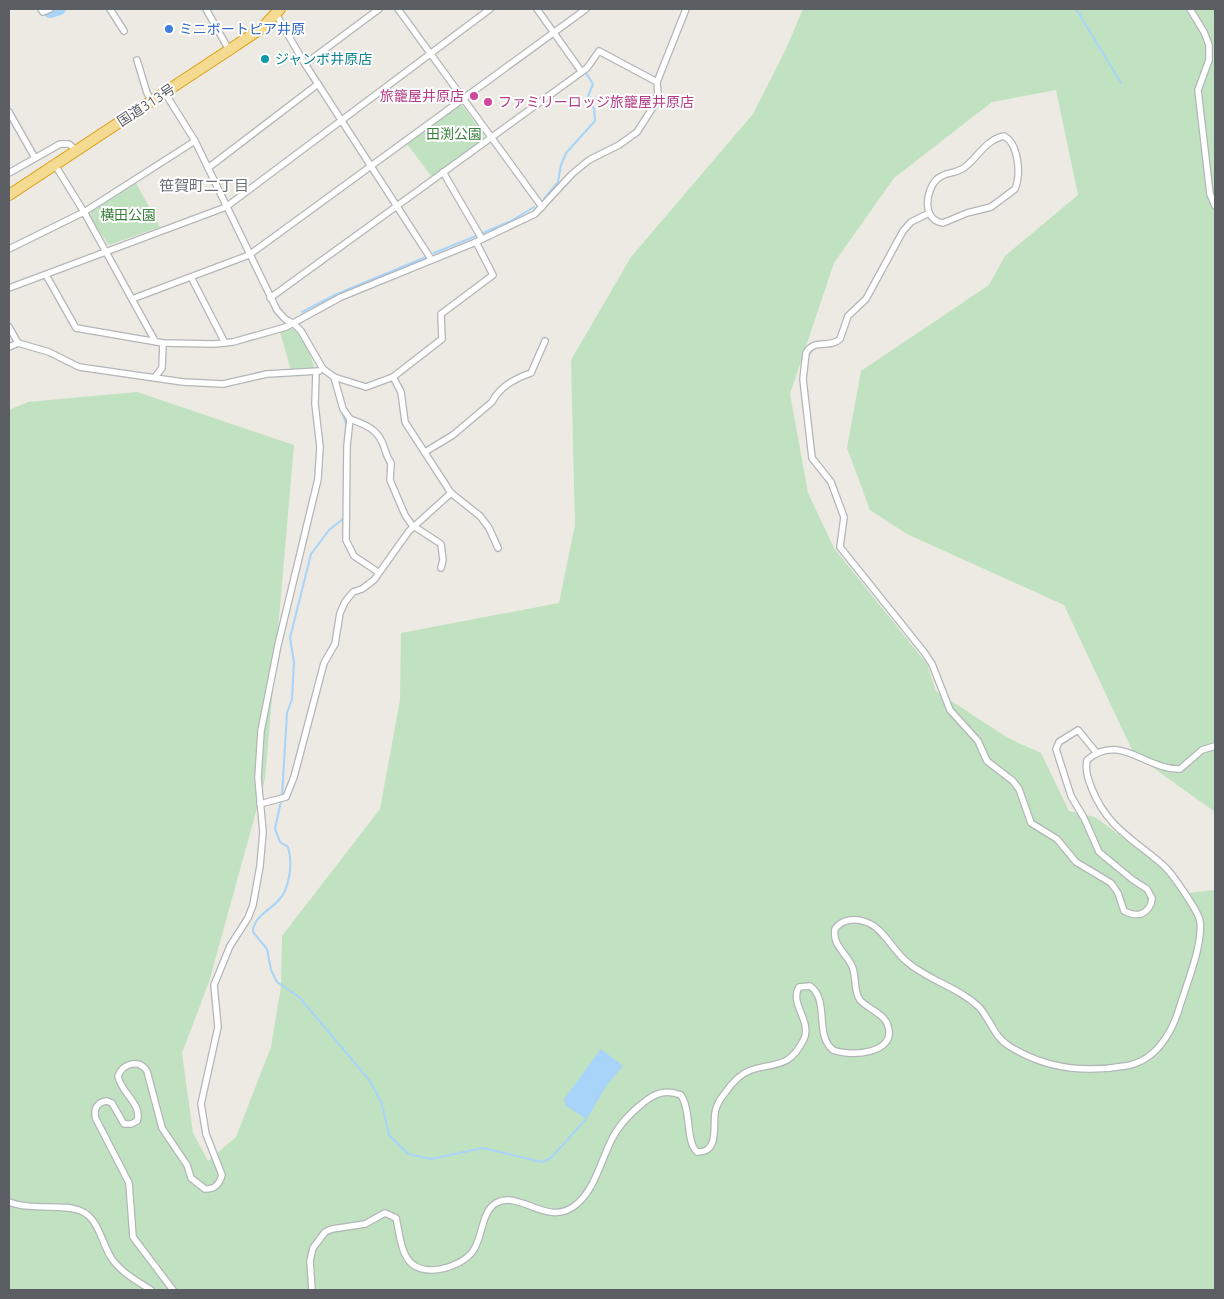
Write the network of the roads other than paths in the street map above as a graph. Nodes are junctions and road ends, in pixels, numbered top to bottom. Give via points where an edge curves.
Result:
1 (41, 9) edge
2 (50, 9) edge
3 (110, 9) edge
4 (206, 9) edge
5 (379, 9) edge
6 (398, 9) edge
7 (490, 9) edge
8 (536, 9) edge
9 (586, 9) edge
10 (686, 9) edge
11 (1190, 9) edge
12 (278, 11) edge
13 (124, 31) dead end
14 (554, 32) junction
15 (229, 50) junction
16 (430, 54) junction
17 (137, 60) dead end
18 (304, 64) junction
19 (581, 71) junction
20 (657, 82) junction
21 (318, 84) junction
22 (165, 92) junction
23 (463, 98) junction
24 (152, 101) junction
25 (9, 112) edge
26 (10, 120) edge
27 (341, 121) junction
28 (492, 137) junction
29 (195, 141) junction
30 (77, 151) junction
31 (35, 158) junction
32 (55, 165) junction
33 (370, 165) junction
34 (208, 168) junction
35 (443, 172) junction
36 (9, 173) edge
37 (9, 195) edge
38 (396, 205) junction
39 (1215, 206) edge
40 (226, 207) junction
41 (542, 207) junction
42 (84, 212) junction
43 (929, 213) junction
44 (482, 239) junction
45 (476, 242) junction
46 (9, 249) edge
47 (106, 252) junction
48 (248, 254) junction
49 (431, 259) junction
50 (46, 275) junction
51 (191, 277) junction
52 (9, 288) edge
53 (270, 298) junction
54 (132, 299) junction
55 (294, 324) junction
56 (9, 327) edge
57 (155, 341) junction
58 (545, 341) dead end
59 (18, 343) junction
60 (163, 343) junction
61 (225, 343) junction
62 (9, 347) edge
63 (323, 369) junction
64 (316, 372) junction
65 (154, 377) junction
66 (334, 377) junction
67 (393, 377) junction
68 (350, 419) junction
69 (425, 452) junction
70 (451, 493) junction
71 (416, 527) junction
72 (498, 548) dead end
73 (441, 568) dead end
74 (378, 572) junction
75 (1215, 746) edge
76 (1096, 752) junction
77 (260, 804) junction
78 (9, 1202) edge
79 (151, 1290) edge
80 (174, 1290) edge
81 (312, 1290) edge

1 - 2 street via 43,12
3 - 13 street
4 - 15 street
5 - 18 street
6 - 16 street
7 - 16 street
8 - 14 street
9 - 14 street
10 - 20 street
11 - 39 street via 1210,46 1209,60 1198,90 1210,194
12 - 15 highway, 国道313号 via 262,28
12 - 18 street via 277,20
14 - 19 street
14 - 23 street
15 - 22 highway, 国道313号
16 - 23 street
16 - 27 street
17 - 24 street
18 - 21 street
19 - 20 street via 599,51
19 - 28 street
20 - 41 street via 655,104 636,132 620,145 588,160
21 - 27 street
21 - 34 street
22 - 24 highway, 国道313号
22 - 29 street
23 - 28 street
23 - 33 street
24 - 30 highway, 国道313号
25 - 26 street
26 - 31 street via 17,124
27 - 33 street
27 - 40 street
28 - 35 street
28 - 41 street
29 - 34 street
29 - 42 street
30 - 31 street via 69,144 60,144
30 - 32 highway, 国道313号
31 - 36 street
32 - 37 highway, 国道313号
32 - 42 street
33 - 38 street
33 - 48 street
34 - 40 street
35 - 38 street
35 - 44 street
38 - 49 street
38 - 53 street
40 - 47 street
40 - 48 street
41 - 44 street via 528,218
42 - 46 street
42 - 47 street
43 - 43 street via 937,222 949,221 991,207 1011,193 1019,175 1011,141 1004,136 999,137 977,152 962,169 937,179 929,192
43 - 76 street via 911,222 903,231 866,299 848,316 840,339 834,343 816,344 806,353 802,379 812,458 832,482 844,517 840,547 924,652 950,710 978,741 987,761 1016,785 1031,823 1057,840 1076,862 1111,883 1124,912 1140,915 1151,904 1150,894 1099,852 1071,796 1056,749 1059,742 1078,730
44 - 45 street
45 - 49 street
45 - 67 street via 493,275 467,297 444,310 440,317 442,339
47 - 50 street
47 - 54 street
48 - 51 street
48 - 53 street
49 - 55 street via 341,297
50 - 52 street
50 - 57 street via 76,328
51 - 54 street
51 - 61 street
53 - 55 street via 285,320
54 - 57 street
55 - 61 street
55 - 63 street
56 - 59 street
57 - 60 street
58 - 69 street via 531,373 512,381 453,435
59 - 62 street
59 - 65 street via 79,366
60 - 61 street
60 - 65 street via 162,368
63 - 64 street
63 - 66 street
64 - 65 street via 266,374 222,384
64 - 77 street via 315,404 320,447 318,479 261,731
66 - 67 street via 369,388
66 - 68 street via 343,409
67 - 69 street via 401,392 405,422
68 - 71 street via 369,427 383,442 384,452 391,463 390,480 405,515
68 - 74 street via 346,540 354,556
69 - 70 street
70 - 71 street
70 - 72 street via 480,516
71 - 73 street via 441,544
71 - 74 street via 400,542
74 - 77 street via 374,580 353,592 340,613 335,644 324,663 286,797
75 - 76 street via 1202,750 1180,769 1161,767 1129,752
76 - 81 street via 1087,760 1087,776 1103,810 1122,834 1164,866 1200,920 1199,940 1177,1016 1159,1048 1145,1059 1130,1066 1092,1070 1052,1064 1030,1056 1002,1040 971,1000 905,961 873,925 859,920 844,921 835,929 835,941 851,965 858,997 889,1026 888,1037 881,1047 851,1053 833,1050 825,1041 817,994 810,986 799,987 796,998 806,1026 804,1037 786,1061 750,1070 730,1086 717,1103 710,1149 697,1152 692,1146 688,1109 681,1095 663,1092 652,1095 620,1126 584,1197 566,1212 545,1212 505,1200 497,1203 487,1214 474,1250 451,1265 429,1271 417,1267 407,1258 392,1214 385,1213 356,1226 332,1228 318,1238 312,1248
77 - 80 street via 262,848 253,906 230,946 214,985 218,1026 201,1104 206,1134 222,1175 218,1185 204,1189 191,1178 187,1165 162,1128 144,1067 128,1065 118,1076 137,1110 137,1121 124,1124 107,1100 98,1104 95,1110 96,1119 129,1184 133,1237
78 - 79 street via 31,1208 76,1209 87,1214 112,1259 127,1275

